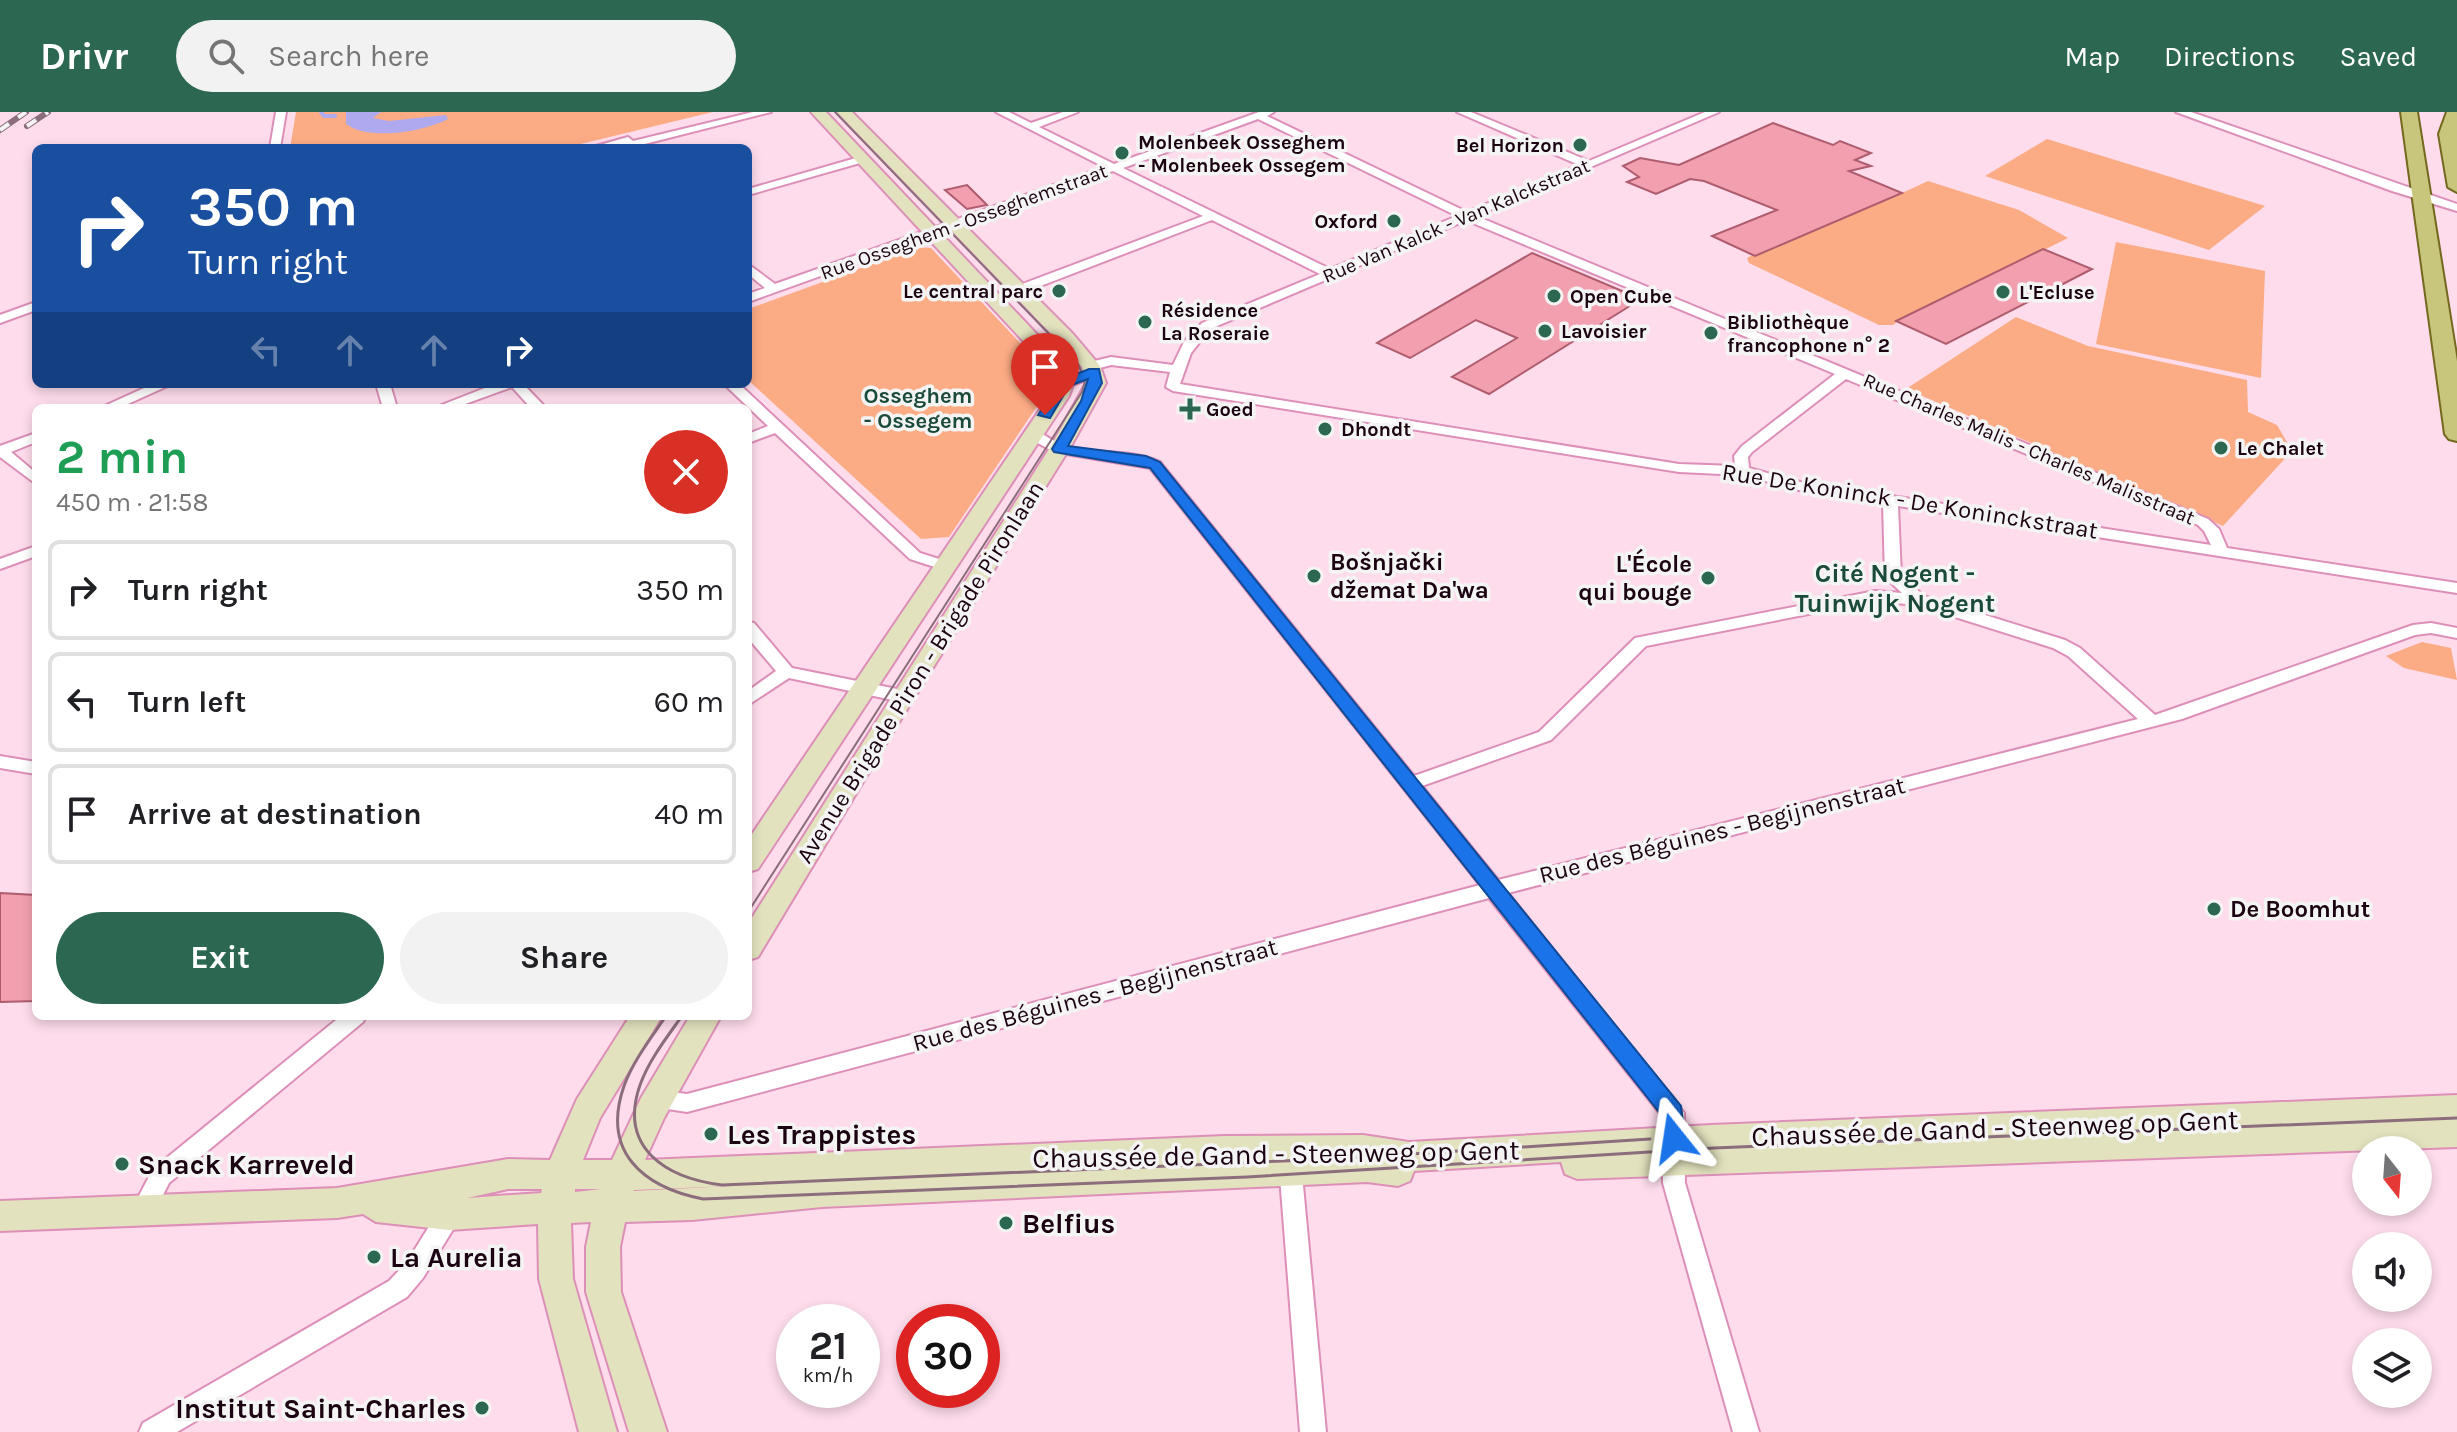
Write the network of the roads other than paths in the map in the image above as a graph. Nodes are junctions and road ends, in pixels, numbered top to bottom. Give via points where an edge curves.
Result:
1 (281, 112) edge
2 (743, 112) edge
3 (766, 112) edge
4 (818, 112) edge
5 (844, 112) edge
6 (1001, 112) edge
7 (1073, 112) edge
8 (1462, 112) edge
9 (1714, 112) edge
10 (2181, 112) edge
11 (2409, 112) edge
12 (2455, 112) edge
13 (1264, 114) edge
14 (1031, 126) junction
15 (276, 144) edge
16 (630, 144) edge
17 (631, 144) edge
18 (863, 159) junction
19 (1589, 165) junction
20 (1115, 168) junction
21 (2457, 187) edge
22 (752, 191) edge
23 (2421, 197) junction
24 (2457, 208) edge
25 (1212, 216) junction
26 (1467, 217) junction
27 (955, 225) junction
28 (932, 233) junction
29 (752, 271) edge
30 (1330, 274) junction
31 (774, 289) junction
32 (1021, 289) junction
33 (752, 297) edge
34 (32, 307) edge
35 (2448, 312) edge
36 (0, 319) edge
37 (1092, 369) junction
38 (1176, 369) junction
39 (1846, 372) junction
40 (1063, 384) junction
41 (123, 388) edge
42 (156, 388) edge
43 (497, 388) edge
44 (520, 388) edge
45 (735, 388) edge
46 (130, 399) junction
47 (117, 404) edge
48 (452, 404) edge
49 (535, 404) edge
50 (777, 427) junction
51 (1032, 434) junction
52 (2457, 434) edge
53 (752, 437) edge
54 (32, 439) edge
55 (1059, 449) junction
56 (1, 451) edge
57 (1742, 471) junction
58 (32, 477) edge
59 (1890, 500) junction
60 (2221, 551) junction
61 (32, 552) edge
62 (0, 564) edge
63 (944, 565) junction
64 (1893, 577) junction
65 (2457, 588) edge
66 (1875, 596) junction
67 (1918, 600) junction
68 (752, 632) edge
69 (2457, 633) edge
70 (786, 672) junction
71 (862, 688) junction
72 (752, 696) edge
73 (902, 696) junction
74 (2151, 721) junction
75 (0, 762) edge
76 (32, 767) edge
77 (1412, 783) junction
78 (752, 856) edge
79 (1496, 889) junction
80 (752, 942) edge
81 (351, 1020) edge
82 (644, 1020) edge
83 (704, 1020) edge
84 (656, 1099) junction
85 (2457, 1109) edge
86 (2457, 1133) edge
87 (1674, 1151) junction
88 (1290, 1161) junction
89 (618, 1190) junction
90 (558, 1191) junction
91 (337, 1203) junction
92 (143, 1211) junction
93 (449, 1215) junction
94 (0, 1216) edge
95 (152, 1432) edge
96 (598, 1432) edge
97 (648, 1432) edge
98 (1313, 1432) edge
99 (1746, 1432) edge

1 - 15 street
2 - 16 street
3 - 17 street
4 - 18 street
5 - 27 street
6 - 14 street
7 - 14 street
8 - 19 street
9 - 19 street, Rue Van Kalck - Van Kalckstraat
10 - 23 street
11 - 23 main road
12 - 21 main road via 2448,134
13 - 20 street, Rue Osseghem - Osseghemstraat
13 - 26 street, Rue Charles Malis - Charles Malisstraat
14 - 20 street
18 - 22 street
18 - 28 street
19 - 26 street, Rue Van Kalck - Van Kalckstraat
20 - 25 street
20 - 27 street, Rue Osseghem - Osseghemstraat
23 - 24 street
23 - 35 main road
25 - 30 street
25 - 32 street
26 - 30 street, Rue Van Kalck - Van Kalckstraat
26 - 39 street, Rue Charles Malis - Charles Malisstraat
27 - 28 street, Rue Osseghem - Osseghemstraat
27 - 32 street
28 - 31 street, Rue Osseghem - Osseghemstraat
28 - 40 street via 1060,370
29 - 31 street
30 - 38 street, Rue Van Kalck - Van Kalckstraat via 1198,332
31 - 33 street, Rue Osseghem - Osseghemstraat
32 - 37 street
34 - 36 street
35 - 52 main road
37 - 38 street via 1111,361
37 - 40 street
37 - 55 street, Avenue Brigade Piron - Brigade Pironlaan via 1096,383
38 - 57 street, Rue De Koninck - De Koninckstraat via 1173,387 1679,468
39 - 57 street via 1747,449 1741,456
39 - 60 street, Rue Charles Malis - Charles Malisstraat via 2203,522
40 - 51 street, Avenue Brigade Piron - Brigade Pironlaan
41 - 46 street
42 - 46 street
43 - 48 street
44 - 49 street
45 - 50 street
46 - 47 street
50 - 53 street
50 - 63 street via 915,556
51 - 55 street
51 - 63 street, Avenue Brigade Piron - Brigade Pironlaan
54 - 56 street
55 - 73 street, Avenue Brigade Piron - Brigade Pironlaan
55 - 77 street via 1155,465
56 - 58 street
57 - 59 street, Rue De Koninck - De Koninckstraat
59 - 60 street, Rue De Koninck - De Koninckstraat
59 - 64 street
60 - 65 street, Rue De Koninck - De Koninckstraat
61 - 62 street
63 - 71 street, Avenue Brigade Piron - Brigade Pironlaan
64 - 66 street
64 - 67 street
66 - 67 street
66 - 77 street via 1641,642 1545,736
67 - 74 street via 2059,644
68 - 70 street
69 - 74 street, Rue des Béguines - Begijnenstraat via 2413,630
70 - 71 street
70 - 72 street
71 - 73 street
71 - 78 street, Avenue Brigade Piron - Brigade Pironlaan
73 - 80 street, Avenue Brigade Piron - Brigade Pironlaan
74 - 79 street, Rue des Béguines - Begijnenstraat
75 - 76 street
77 - 79 street
79 - 84 street, Rue des Béguines - Begijnenstraat via 687,1103
79 - 87 street via 1673,1113
81 - 92 street via 161,1176
82 - 90 street via 575,1130
83 - 84 street
84 - 89 street
85 - 87 street, Chaussée de Gand - Steenweg op Gent
86 - 87 street, Chaussée de Gand - Steenweg op Gent
87 - 88 street, Chaussée de Gand - Steenweg op Gent via 1412,1173
87 - 99 street via 1674,1183
88 - 89 street, Chaussée de Gand - Steenweg op Gent via 692,1205
88 - 98 street
89 - 90 street, Chaussée de Gand - Steenweg op Gent
89 - 97 street via 601,1282
90 - 91 street, Chaussée de Gand - Steenweg op Gent via 508,1174
90 - 93 street, Chaussée de Gand - Steenweg op Gent via 501,1209
90 - 96 street via 556,1279
91 - 92 street, Chaussée de Gand - Steenweg op Gent
91 - 93 street, Chaussée de Gand - Steenweg op Gent
92 - 94 street, Chaussée de Gand - Steenweg op Gent
93 - 95 street via 398,1289

